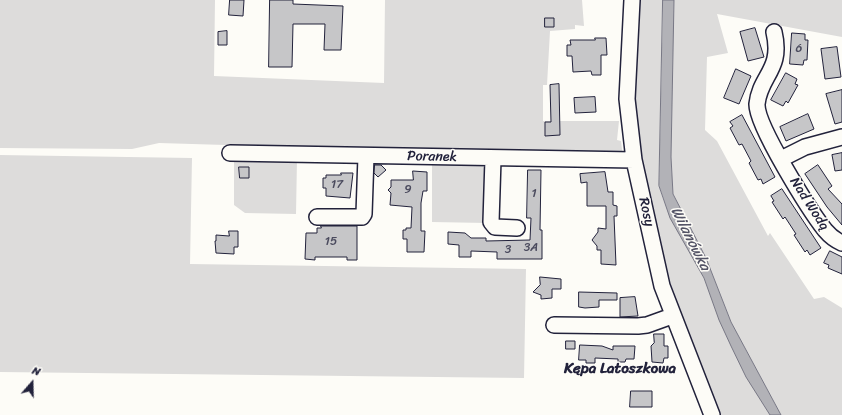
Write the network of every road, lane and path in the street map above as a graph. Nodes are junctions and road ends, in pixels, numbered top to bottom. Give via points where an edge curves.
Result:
1 (632, 0) edge
2 (774, 32) dead end
3 (842, 137) edge
4 (230, 153) dead end
5 (366, 156) junction
6 (493, 159) junction
7 (781, 159) junction
8 (634, 160) junction
9 (316, 217) dead end
10 (517, 228) dead end
11 (842, 243) edge
12 (672, 316) junction
13 (554, 325) dead end
14 (712, 415) edge

1 - 8 street, Rosy via 627,99
2 - 7 street, Nad Wodą via 775,61 759,94 757,108 759,117
3 - 7 street via 805,147
4 - 5 street, Poranek
5 - 6 street, Poranek
5 - 9 street via 362,217
6 - 8 street, Poranek
6 - 10 street via 491,222 495,227
7 - 11 street, Nad Wodą via 826,231
8 - 12 street, Rosy via 662,286
12 - 13 street via 638,326
12 - 14 street, Rosy

